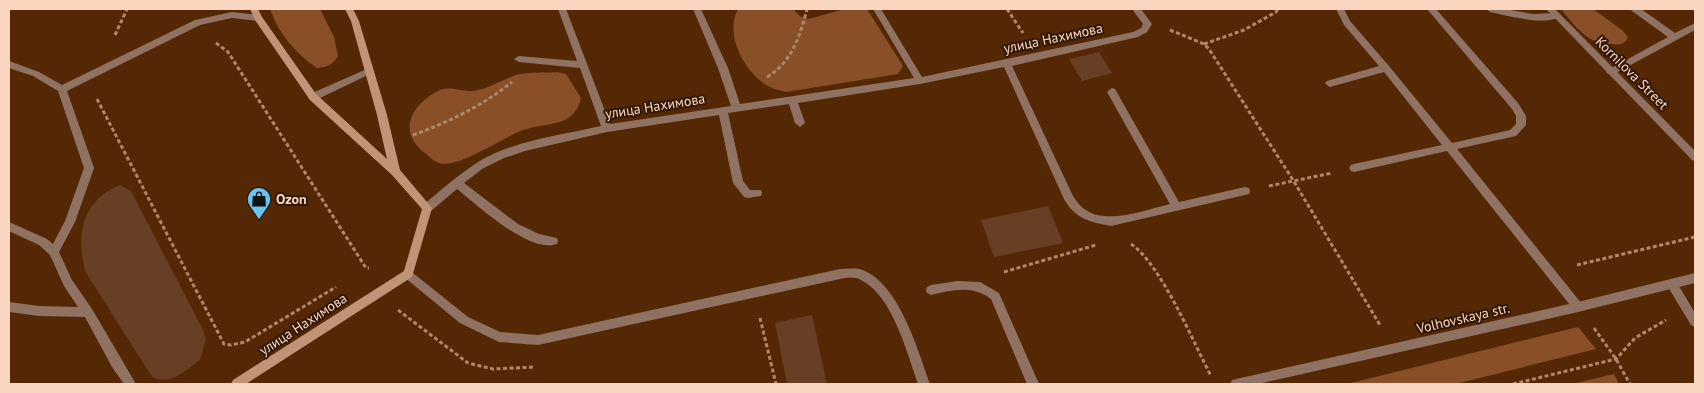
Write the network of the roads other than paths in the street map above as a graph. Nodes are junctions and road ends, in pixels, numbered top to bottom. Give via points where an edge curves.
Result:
1 (254, 9) edge
2 (349, 9) edge
3 (562, 9) edge
4 (697, 9) edge
5 (877, 9) edge
6 (1136, 9) edge
7 (1340, 9) edge
8 (1431, 9) edge
9 (1490, 9) edge
10 (1635, 9) edge
11 (1552, 12) edge
12 (258, 18) junction
13 (1695, 26) edge
14 (1674, 38) junction
15 (519, 59) dead end
16 (1006, 62) junction
17 (9, 64) edge
18 (584, 65) junction
19 (1386, 68) junction
20 (368, 71) junction
21 (1611, 72) junction
22 (920, 81) junction
23 (1330, 83) dead end
24 (62, 89) junction
25 (1112, 92) dead end
26 (313, 97) junction
27 (794, 101) junction
28 (737, 109) junction
29 (723, 111) junction
30 (800, 123) dead end
31 (607, 128) junction
32 (1450, 148) junction
33 (1695, 156) edge
34 (1354, 168) road end
35 (395, 172) junction
36 (458, 184) junction
37 (1245, 191) road end
38 (757, 193) dead end
39 (427, 208) junction
40 (1177, 208) junction
41 (9, 228) edge
42 (554, 240) dead end
43 (54, 252) junction
44 (408, 274) junction
45 (1695, 278) edge
46 (1672, 284) junction
47 (931, 290) dead end
48 (9, 307) edge
49 (1578, 307) junction
50 (88, 312) junction
51 (1695, 322) edge
52 (130, 384) edge
53 (237, 384) edge
54 (924, 384) edge
55 (1033, 384) edge
56 (1236, 384) edge

1 - 12 main road
2 - 20 main road
3 - 18 street
4 - 28 street
5 - 22 street
6 - 16 street, улица Нахимова via 1148,24 1135,35
7 - 19 street via 1346,23
8 - 32 street via 1505,92 1521,116 1521,125 1513,133
9 - 11 street via 1533,17
10 - 14 street
11 - 21 street, Kornilova Street
12 - 24 street via 232,15 198,22
12 - 26 main road
13 - 14 street
14 - 21 street
15 - 18 street
16 - 22 street, улица Нахимова
16 - 40 street via 1068,199 1080,212 1111,222
17 - 24 street
18 - 31 street
19 - 23 street
19 - 32 street
20 - 26 street
20 - 35 main road
21 - 33 street, Kornilova Street
22 - 27 street, улица Нахимова
24 - 43 street via 88,168 70,222
25 - 40 street
26 - 35 main road
27 - 28 street, улица Нахимова
27 - 30 street
28 - 29 street, улица Нахимова
29 - 31 street, улица Нахимова
29 - 38 street via 738,183 748,194
31 - 36 street, улица Нахимова via 501,155 479,166
32 - 34 street
32 - 49 street
35 - 39 main road
36 - 39 street, улица Нахимова
36 - 42 street via 510,225 531,237
37 - 40 street
39 - 44 main road
41 - 43 street via 43,242
43 - 50 street via 68,283
44 - 53 main road, улица Нахимова
44 - 54 street via 464,320 499,337 538,340 840,274 859,274 886,296 896,312
45 - 46 street, Volhovskaya str.
46 - 49 street, Volhovskaya str.
46 - 51 street
47 - 55 street via 964,283 987,289 995,296
48 - 50 street
49 - 56 street, Volhovskaya str.
50 - 52 street

